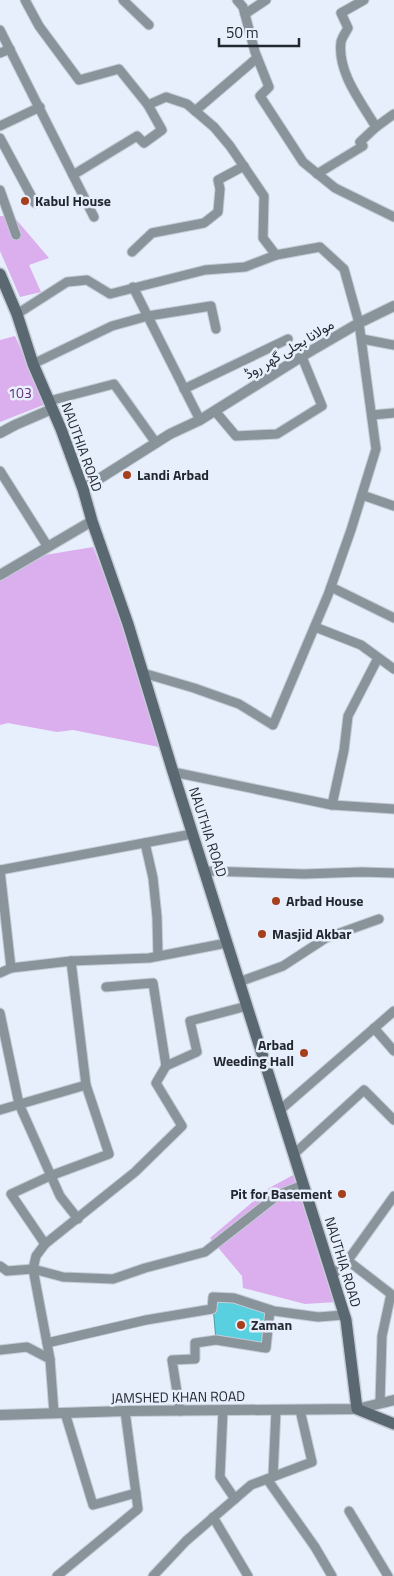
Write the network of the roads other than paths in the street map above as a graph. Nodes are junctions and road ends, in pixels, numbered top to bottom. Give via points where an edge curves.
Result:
1 (25, 0) edge
2 (123, 0) edge
3 (237, 0) edge
4 (266, 0) edge
5 (364, 0) edge
6 (245, 14) junction
7 (149, 25) dead end
8 (0, 30) edge
9 (10, 49) junction
10 (0, 54) edge
11 (257, 58) junction
12 (148, 105) junction
13 (40, 107) junction
14 (195, 111) junction
15 (394, 114) edge
16 (0, 126) edge
17 (376, 127) junction
18 (1, 141) edge
19 (244, 166) junction
20 (73, 174) junction
21 (318, 174) junction
22 (0, 190) edge
23 (35, 204) dead end
24 (94, 217) dead end
25 (394, 217) edge
26 (16, 235) dead end
27 (132, 252) dead end
28 (276, 255) junction
29 (0, 274) edge
30 (133, 287) junction
31 (394, 306) edge
32 (17, 314) junction
33 (148, 316) junction
34 (359, 323) junction
35 (216, 329) dead end
36 (288, 339) dead end
37 (362, 339) junction
38 (394, 345) edge
39 (302, 357) junction
40 (33, 364) junction
41 (184, 389) junction
42 (51, 405) junction
43 (215, 411) junction
44 (394, 413) edge
45 (372, 415) junction
46 (200, 420) junction
47 (0, 434) edge
48 (156, 443) junction
49 (0, 471) edge
50 (83, 489) junction
51 (362, 495) junction
52 (394, 506) edge
53 (92, 521) junction
54 (48, 547) junction
55 (0, 576) edge
56 (331, 587) junction
57 (394, 606) edge
58 (392, 617) edge
59 (315, 627) junction
60 (378, 658) junction
61 (394, 670) edge
62 (144, 673) junction
63 (172, 772) junction
64 (332, 805) junction
65 (394, 809) edge
66 (192, 834) junction
67 (145, 843) junction
68 (0, 870) edge
69 (204, 871) junction
70 (394, 874) edge
71 (378, 920) dead end
72 (227, 943) junction
73 (158, 956) junction
74 (71, 961) junction
75 (11, 968) junction
76 (0, 973) edge
77 (240, 982) junction
78 (106, 987) dead end
79 (247, 1006) junction
80 (394, 1011) edge
81 (0, 1013) edge
82 (374, 1028) junction
83 (394, 1051) edge
84 (11, 1066) junction
85 (166, 1066) junction
86 (0, 1068) edge
87 (86, 1084) junction
88 (19, 1104) junction
89 (0, 1110) edge
90 (280, 1110) junction
91 (394, 1120) edge
92 (294, 1154) junction
93 (50, 1176) junction
94 (303, 1185) junction
95 (394, 1196) edge
96 (78, 1219) junction
97 (45, 1244) junction
98 (347, 1260) junction
99 (0, 1266) edge
100 (33, 1269) junction
101 (332, 1276) junction
102 (270, 1310) junction
103 (344, 1315) junction
104 (47, 1343) junction
105 (0, 1350) edge
106 (50, 1359) junction
107 (394, 1400) edge
108 (380, 1403) junction
109 (357, 1409) junction
110 (222, 1410) junction
111 (276, 1410) junction
112 (300, 1410) junction
113 (180, 1411) junction
114 (125, 1412) junction
115 (54, 1413) junction
116 (65, 1413) junction
117 (0, 1415) edge
118 (394, 1424) edge
119 (270, 1478) junction
120 (136, 1493) junction
121 (235, 1499) junction
122 (349, 1511) dead end
123 (213, 1517) junction
124 (60, 1575) edge
125 (153, 1576) edge
126 (248, 1576) edge
127 (332, 1576) edge
128 (388, 1576) edge

1 - 12 street via 39,26 78,80 119,69
2 - 7 street
3 - 6 street
4 - 6 street
5 - 17 street via 341,13 348,28 340,54 349,81
6 - 11 street
8 - 9 street
9 - 10 street
9 - 13 street
11 - 14 street
11 - 21 street via 269,88 260,96 303,162
12 - 14 street via 166,98 186,104
12 - 20 street via 162,130 144,143 137,136
13 - 16 street
13 - 20 street
14 - 19 street via 214,127
15 - 17 street
17 - 21 street via 360,142 363,146
18 - 23 street
19 - 27 street via 218,180 218,212 204,223 152,233
19 - 28 street via 264,196 263,238
20 - 24 street
21 - 25 street via 335,188
22 - 26 street
28 - 30 street via 245,267 205,270
28 - 34 street via 320,247 344,269
29 - 32 main road, NAUTHIA ROAD
30 - 32 street via 110,294 87,280 67,282
30 - 33 street
31 - 34 street, مولانا بجلی گھر روڈ
32 - 40 main road, NAUTHIA ROAD
33 - 35 street via 211,306
33 - 40 street via 112,326
33 - 41 street
34 - 37 street
34 - 39 street, مولانا بجلی گھر روڈ
36 - 41 street
37 - 38 street
37 - 45 street
39 - 43 street, مولانا بجلی گھر روڈ
39 - 43 street via 322,406 276,434 236,436
40 - 42 main road, NAUTHIA ROAD
41 - 46 street
42 - 47 street
42 - 48 street via 114,384
42 - 50 main road, NAUTHIA ROAD
43 - 46 street, مولانا بجلی گھر روڈ
44 - 45 street
45 - 51 street via 376,449
46 - 48 street, مولانا بجلی گھر روڈ
48 - 50 street, مولانا بجلی گھر روڈ
49 - 54 street
50 - 53 main road, NAUTHIA ROAD
51 - 52 street
51 - 56 street
53 - 54 street
53 - 62 main road, NAUTHIA ROAD
54 - 55 street
56 - 58 street
56 - 59 street
57 - 58 street
59 - 60 street via 361,645
59 - 62 street via 273,725 239,704
60 - 61 street
60 - 64 street via 348,716
62 - 63 main road, NAUTHIA ROAD
63 - 64 street
63 - 66 main road, NAUTHIA ROAD
64 - 65 street
66 - 67 street
66 - 69 main road, NAUTHIA ROAD
67 - 68 street
67 - 73 street via 153,878
68 - 75 street
69 - 70 street
69 - 72 main road, NAUTHIA ROAD
71 - 77 street via 326,938 283,966
72 - 73 street
72 - 77 main road, NAUTHIA ROAD
73 - 74 street
74 - 75 street
74 - 87 street
75 - 76 street
77 - 79 main road, NAUTHIA ROAD
78 - 85 street via 153,984
79 - 85 street via 190,1021 197,1052
79 - 90 main road, NAUTHIA ROAD
80 - 82 street
81 - 84 street
82 - 83 street
82 - 90 street
84 - 86 street
84 - 88 street
85 - 96 street via 156,1083 182,1126 135,1172
87 - 88 street
87 - 93 street via 109,1154
88 - 89 street
88 - 93 street
90 - 92 main road, NAUTHIA ROAD
91 - 92 street via 364,1090
92 - 94 main road, NAUTHIA ROAD
93 - 96 street via 60,1196
93 - 97 street via 11,1194
94 - 100 street via 278,1195 205,1252 113,1279 63,1277
94 - 101 main road, NAUTHIA ROAD
95 - 98 street
96 - 97 street
97 - 100 street via 36,1256
98 - 101 street
98 - 108 street via 391,1294 382,1336
99 - 100 street via 7,1271
100 - 104 street
101 - 103 main road, NAUTHIA ROAD
102 - 103 street via 318,1317
102 - 104 street via 234,1298 213,1297 212,1309 146,1320
102 - 113 street via 266,1348 216,1340 195,1343 195,1359 172,1360
103 - 109 main road, NAUTHIA ROAD
104 - 106 street
105 - 106 street via 27,1347
106 - 115 street
107 - 108 street, JAMSHED KHAN ROAD
108 - 109 street, JAMSHED KHAN ROAD
109 - 112 street, JAMSHED KHAN ROAD
109 - 118 main road
110 - 111 street, JAMSHED KHAN ROAD
110 - 113 street, JAMSHED KHAN ROAD
110 - 121 street via 220,1476
111 - 112 street, JAMSHED KHAN ROAD
111 - 119 street
112 - 119 street via 312,1462
113 - 114 street, JAMSHED KHAN ROAD
114 - 116 street, JAMSHED KHAN ROAD
114 - 120 street
115 - 116 street, JAMSHED KHAN ROAD
115 - 117 street, JAMSHED KHAN ROAD
116 - 120 street via 93,1505
119 - 121 street via 251,1485
119 - 127 street
120 - 124 street via 138,1509
121 - 123 street
122 - 128 street
123 - 125 street via 186,1540
123 - 126 street

